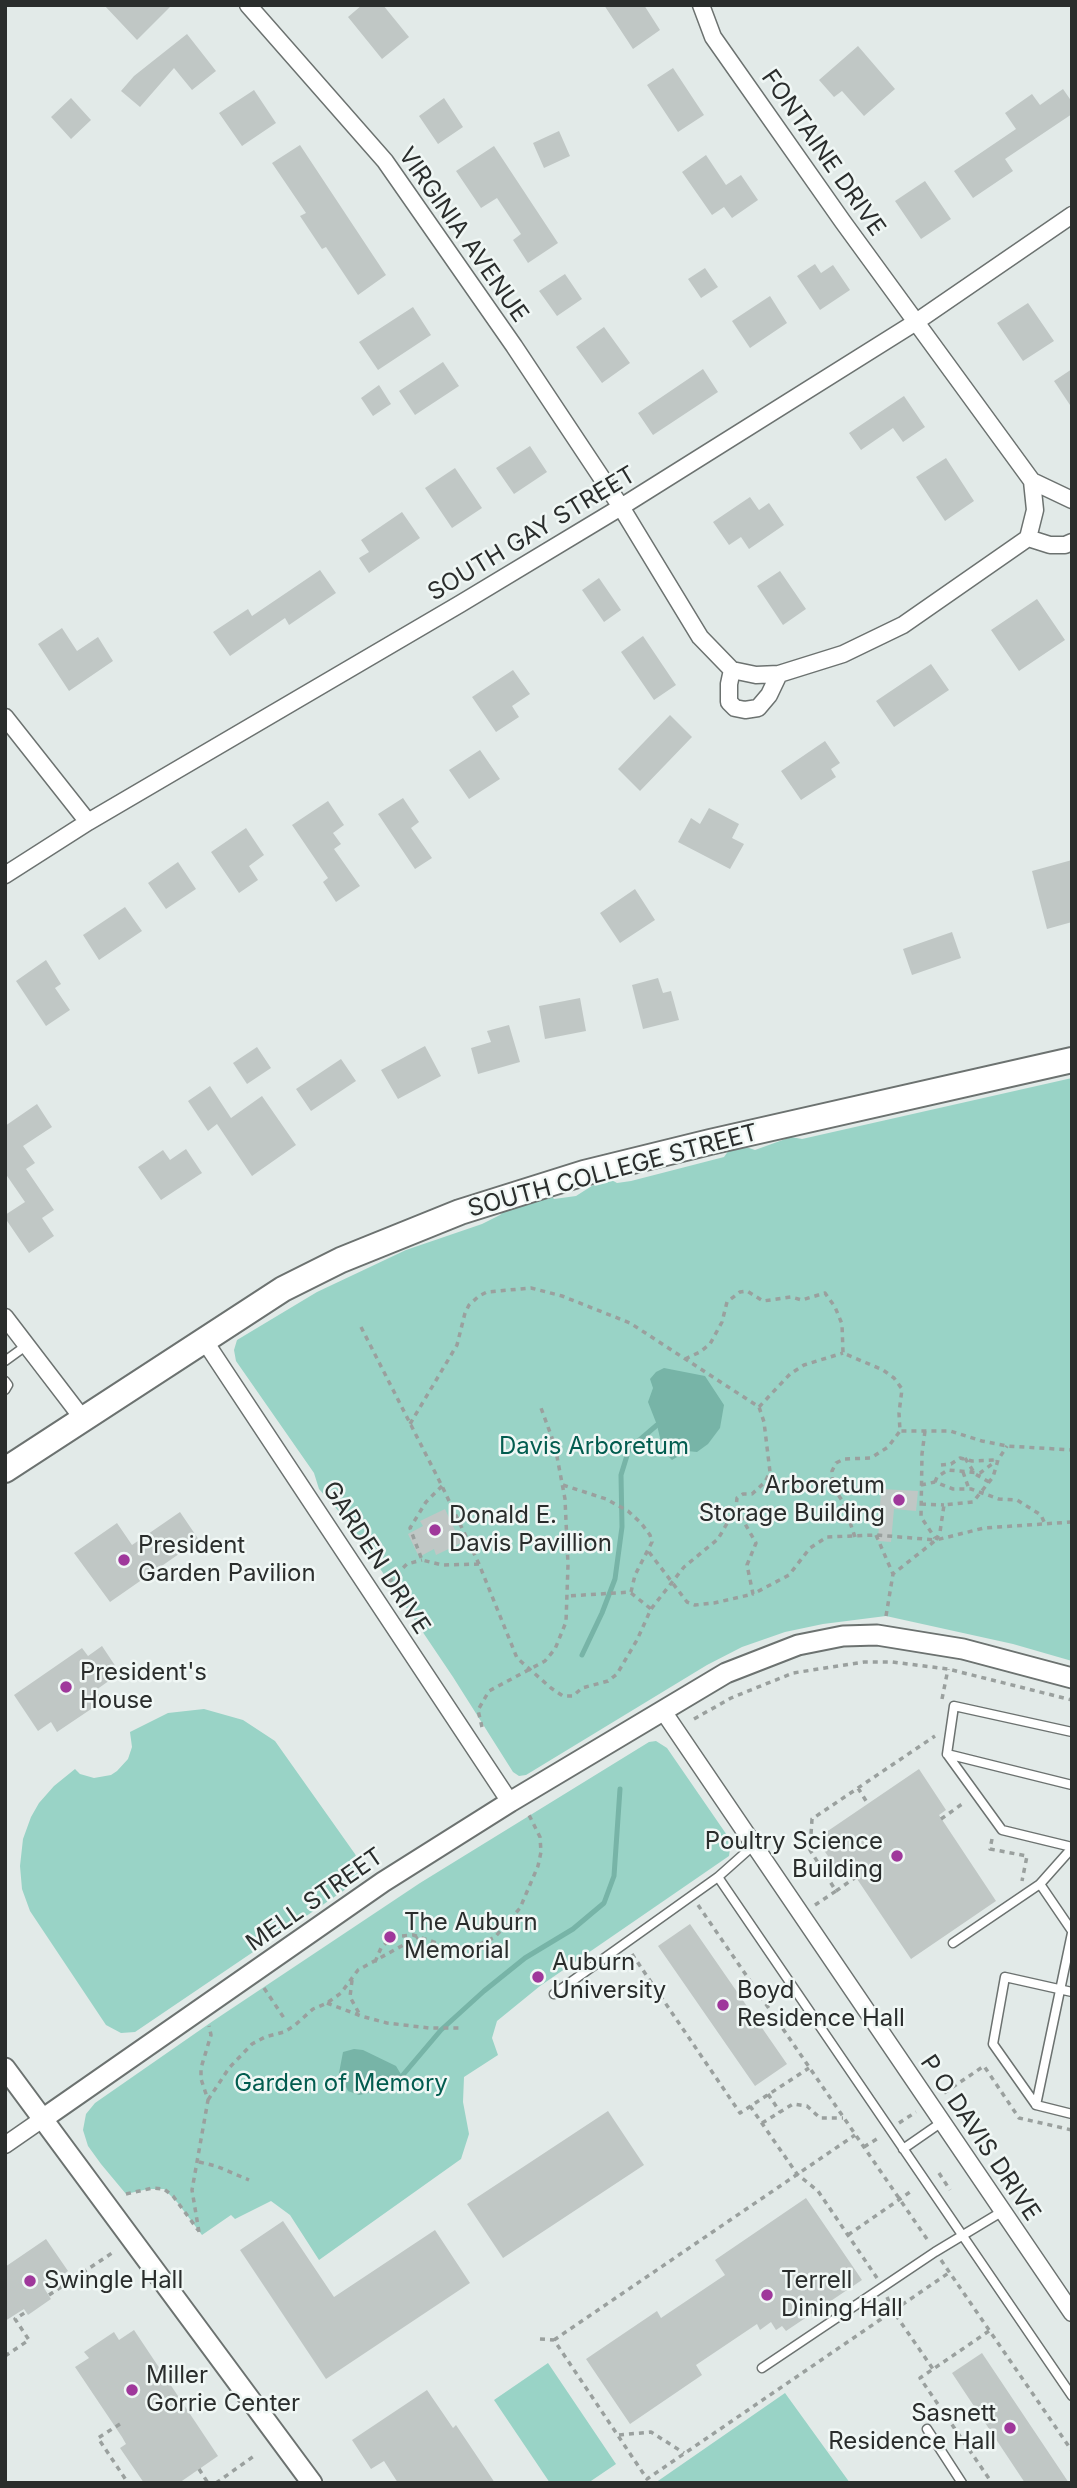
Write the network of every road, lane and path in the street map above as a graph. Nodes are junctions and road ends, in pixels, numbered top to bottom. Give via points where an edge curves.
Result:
1 (248, 5) edge
2 (701, 5) edge
3 (1072, 215) edge
4 (916, 322) junction
5 (1032, 481) junction
6 (1072, 500) edge
7 (621, 508) junction
8 (1028, 538) junction
9 (1072, 542) edge
10 (732, 670) junction
11 (779, 674) junction
12 (5, 717) edge
13 (88, 822) junction
14 (5, 875) edge
15 (1072, 1060) edge
16 (5, 1317) edge
17 (361, 1328) dead end
18 (204, 1340) junction
19 (27, 1345) junction
20 (843, 1353) junction
21 (685, 1359) junction
22 (5, 1361) edge
23 (5, 1381) edge
24 (5, 1390) edge
25 (541, 1408) dead end
26 (759, 1408) junction
27 (83, 1419) junction
28 (410, 1424) junction
29 (901, 1431) junction
30 (925, 1431) junction
31 (1007, 1446) junction
32 (1072, 1450) edge
33 (965, 1458) junction
34 (998, 1460) junction
35 (941, 1465) dead end
36 (5, 1470) edge
37 (963, 1472) junction
38 (975, 1474) junction
39 (935, 1482) junction
40 (989, 1482) junction
41 (563, 1485) junction
42 (921, 1485) junction
43 (442, 1486) junction
44 (969, 1489) junction
45 (981, 1493) junction
46 (921, 1504) junction
47 (944, 1505) junction
48 (736, 1508) junction
49 (1072, 1522) edge
50 (1045, 1524) junction
51 (876, 1535) junction
52 (855, 1537) junction
53 (936, 1540) junction
54 (649, 1551) junction
55 (422, 1560) junction
56 (479, 1564) junction
57 (893, 1574) junction
58 (672, 1580) junction
59 (389, 1582) dead end
60 (631, 1592) junction
61 (753, 1594) junction
62 (568, 1596) junction
63 (651, 1609) junction
64 (886, 1616) dead end
65 (530, 1671) junction
66 (1072, 1678) edge
67 (1072, 1700) edge
68 (663, 1711) junction
69 (694, 1719) dead end
70 (1072, 1732) edge
71 (935, 1736) dead end
72 (484, 1737) dead end
73 (947, 1754) junction
74 (1072, 1785) edge
75 (858, 1788) junction
76 (510, 1802) junction
77 (965, 1802) dead end
78 (868, 1804) dead end
79 (529, 1815) dead end
80 (941, 1819) dead end
81 (754, 1845) junction
82 (1072, 1848) edge
83 (718, 1877) junction
84 (856, 1877) dead end
85 (1040, 1884) junction
86 (836, 1891) junction
87 (824, 1899) dead end
88 (697, 1903) dead end
89 (1072, 1932) edge
90 (418, 1937) junction
91 (953, 1943) dead end
92 (629, 1950) dead end
93 (375, 1962) junction
94 (352, 1978) junction
95 (262, 1986) dead end
96 (1061, 1989) junction
97 (1072, 1992) edge
98 (554, 1994) dead end
99 (327, 2003) junction
100 (361, 2016) junction
101 (286, 2021) dead end
102 (208, 2024) dead end
103 (461, 2028) dead end
104 (5, 2068) edge
105 (809, 2068) junction
106 (970, 2075) dead end
107 (946, 2092) dead end
108 (768, 2094) junction
109 (208, 2099) junction
110 (1036, 2105) junction
111 (750, 2106) junction
112 (780, 2112) junction
113 (917, 2112) dead end
114 (1072, 2114) edge
115 (44, 2118) junction
116 (843, 2118) junction
117 (942, 2122) junction
118 (762, 2123) junction
119 (897, 2125) dead end
120 (855, 2135) junction
121 (882, 2135) dead end
122 (5, 2145) edge
123 (864, 2147) junction
124 (904, 2149) junction
125 (198, 2162) junction
126 (939, 2173) dead end
127 (797, 2174) junction
128 (249, 2180) dead end
129 (913, 2190) dead end
130 (950, 2190) dead end
131 (126, 2193) dead end
132 (900, 2200) junction
133 (1003, 2211) junction
134 (848, 2235) junction
135 (963, 2236) junction
136 (115, 2251) dead end
137 (935, 2252) junction
138 (950, 2272) junction
139 (883, 2287) junction
140 (48, 2295) dead end
141 (893, 2311) junction
142 (26, 2312) dead end
143 (1072, 2313) edge
144 (989, 2331) junction
145 (540, 2339) dead end
146 (554, 2340) junction
147 (5, 2356) edge
148 (762, 2368) dead end
149 (933, 2369) junction
150 (1072, 2396) edge
151 (120, 2424) dead end
152 (927, 2430) dead end
153 (618, 2435) junction
154 (1072, 2451) edge
155 (684, 2453) junction
156 (254, 2456) dead end
157 (198, 2469) dead end
158 (128, 2483) edge
159 (208, 2483) edge
160 (216, 2483) edge
161 (312, 2483) edge
162 (962, 2483) edge
163 (992, 2483) edge

1 - 7 street, VIRGINIA AVENUE via 385,161
2 - 4 street, FONTAINE DRIVE via 713,37
3 - 4 street, SOUTH GAY STREET
4 - 5 street, FONTAINE DRIVE
4 - 7 street, SOUTH GAY STREET
5 - 6 street
5 - 8 street via 1035,510
7 - 10 street, VIRGINIA AVENUE via 701,636
7 - 13 street, SOUTH GAY STREET
8 - 9 street via 1050,545
8 - 11 street via 903,625 843,654
10 - 11 street
10 - 11 street via 729,702 746,710 758,708
12 - 13 street
13 - 14 street, SOUTH GAY STREET
15 - 18 main road, SOUTH COLLEGE STREET via 710,1142 460,1212 283,1289
16 - 19 street
17 - 28 path
18 - 27 main road, SOUTH COLLEGE STREET
18 - 76 street, GARDEN DRIVE
19 - 22 lane
19 - 27 street
20 - 21 path via 842,1324 825,1293 802,1300 763,1301 747,1291 727,1303 709,1343
20 - 26 path via 804,1365
20 - 29 path via 894,1378 902,1389
21 - 26 path
21 - 28 path via 630,1323 562,1296 531,1288 487,1292 469,1305 457,1345
23 - 24 lane
25 - 41 path
26 - 48 path via 770,1472 752,1494 737,1498
27 - 36 main road, SOUTH COLLEGE STREET
28 - 43 path
29 - 30 path
29 - 52 path via 871,1458 844,1459 832,1471 833,1487
30 - 31 path via 950,1431
30 - 42 path
31 - 32 path
31 - 34 path
33 - 34 path
33 - 35 path
33 - 38 path
34 - 38 path
34 - 40 path
37 - 38 path
37 - 39 path via 948,1471
37 - 44 path
38 - 40 path
39 - 42 path
39 - 44 path
40 - 45 path
41 - 54 path via 628,1511 650,1535
41 - 62 path
42 - 46 path
43 - 55 path via 410,1528
43 - 56 path
44 - 45 path
45 - 47 path via 973,1502
45 - 50 path via 1017,1500 1041,1515
46 - 47 path
46 - 53 path via 921,1517
47 - 53 path
48 - 58 path via 718,1539
48 - 61 path via 756,1543 747,1565
49 - 50 path
50 - 53 path via 984,1528
51 - 52 path
51 - 53 path
51 - 57 path
52 - 61 path via 827,1537 810,1548 789,1575
53 - 57 path
54 - 58 path
54 - 60 path
55 - 56 path
55 - 59 path via 407,1564
56 - 65 path via 517,1658
57 - 64 path
58 - 61 path via 682,1598 695,1605
58 - 63 path
60 - 62 path
60 - 63 path
62 - 65 path via 566,1622 555,1649
63 - 65 path via 617,1674 608,1681 563,1696
65 - 72 path via 489,1691 478,1710
66 - 68 street, MELL STREET via 913,1639 843,1636 799,1646 726,1674
67 - 69 path via 948,1669 864,1662 793,1673
68 - 76 street, MELL STREET
68 - 81 street, P O DAVIS DRIVE
70 - 73 lane via 954,1706
71 - 75 path
73 - 74 lane
73 - 82 lane via 1002,1830
75 - 78 path
75 - 86 path via 812,1819 810,1850
76 - 115 street, MELL STREET via 383,1882
77 - 80 path
79 - 90 path via 540,1837 541,1852 517,1913 495,1937 472,1948 449,1947
81 - 83 lane
81 - 117 street, P O DAVIS DRIVE
82 - 85 lane
83 - 98 lane
83 - 124 lane
84 - 86 path
85 - 89 lane
85 - 91 lane
86 - 87 path
88 - 105 path
89 - 96 lane
90 - 93 path
90 - 93 path via 401,1936 387,1942
92 - 111 path via 740,2113
93 - 94 path
94 - 99 path
94 - 100 path via 350,1997
95 - 101 path
96 - 97 lane
96 - 110 lane
96 - 110 lane via 1005,1977 993,2044
99 - 100 path
99 - 109 path via 284,2032 251,2044
100 - 103 path via 429,2028
102 - 109 path via 211,2035 201,2079
104 - 115 street
105 - 108 path
105 - 116 path
106 - 107 path
108 - 111 path
108 - 112 path
109 - 125 path
110 - 114 lane
111 - 118 path
112 - 116 path via 793,2104 807,2106 820,2118
112 - 118 path
113 - 119 path
115 - 122 street, MELL STREET
115 - 161 street
116 - 120 path
117 - 124 lane
117 - 133 street, P O DAVIS DRIVE
118 - 127 path
120 - 123 path
120 - 127 path
121 - 123 path
123 - 132 path
124 - 135 lane
125 - 128 path
125 - 131 path via 192,2190 199,2232 164,2189
126 - 130 path
127 - 134 path via 818,2191
127 - 146 path
129 - 132 path
132 - 134 path
132 - 137 path
133 - 135 lane
133 - 143 street, P O DAVIS DRIVE
134 - 139 path
135 - 137 lane
135 - 150 lane
136 - 140 path
137 - 138 path
137 - 139 lane
138 - 141 path
138 - 144 path
139 - 141 path
139 - 148 lane
141 - 149 path
141 - 155 path
142 - 147 path via 15,2319 29,2340
144 - 149 path
144 - 154 path
145 - 146 path
146 - 153 path
149 - 163 path via 920,2378
151 - 158 path via 98,2438
152 - 162 lane
153 - 155 path via 651,2432
153 - 155 path via 647,2479
156 - 160 path
157 - 159 path

